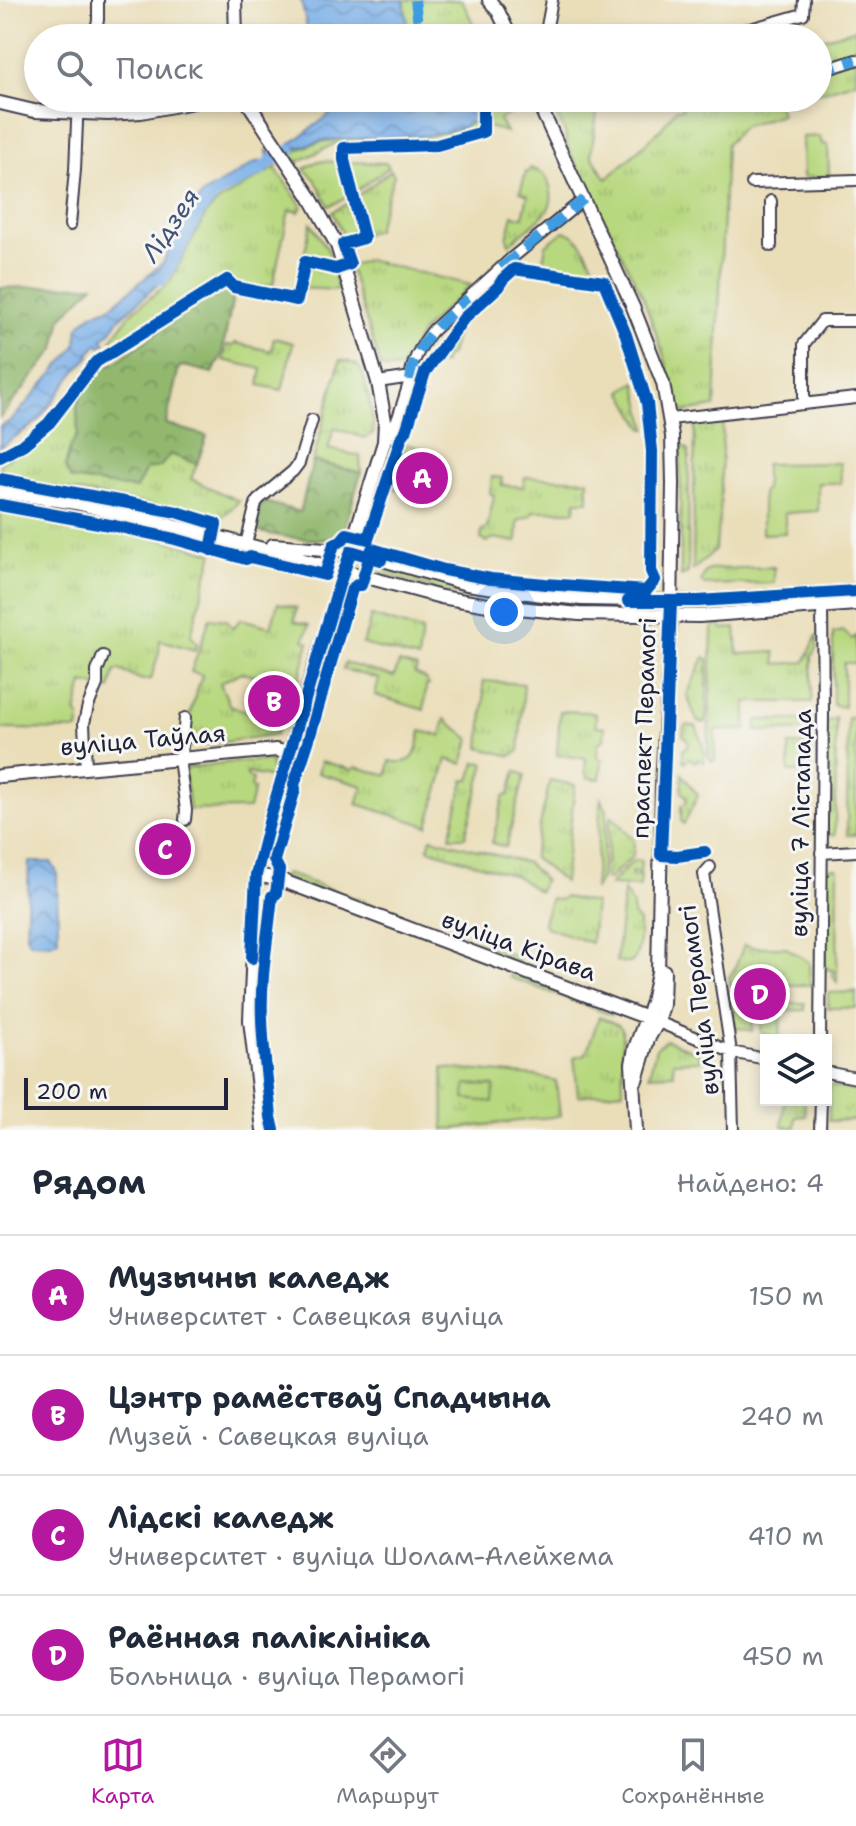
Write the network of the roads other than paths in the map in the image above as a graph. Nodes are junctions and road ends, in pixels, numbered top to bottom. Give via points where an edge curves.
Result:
1 (98, 0) edge
2 (235, 0) edge
3 (488, 0) edge
4 (552, 0) edge
5 (804, 0) edge
6 (97, 24) edge
7 (236, 24) edge
8 (497, 24) edge
9 (504, 24) edge
10 (547, 24) edge
11 (768, 24) edge
12 (856, 60) edge
13 (832, 68) edge
14 (0, 103) edge
15 (24, 109) edge
16 (60, 112) edge
17 (141, 112) edge
18 (255, 112) edge
19 (543, 112) edge
20 (76, 113) junction
21 (856, 180) edge
22 (752, 183) dead end
23 (584, 199) junction
24 (771, 201) dead end
25 (70, 225) dead end
26 (771, 246) dead end
27 (856, 321) edge
28 (410, 380) junction
29 (378, 382) junction
30 (856, 398) edge
31 (804, 403) junction
32 (670, 419) junction
33 (312, 420) dead end
34 (384, 442) junction
35 (0, 491) edge
36 (246, 544) junction
37 (351, 551) junction
38 (344, 572) junction
39 (856, 591) edge
40 (671, 602) junction
41 (856, 604) edge
42 (822, 606) junction
43 (671, 616) junction
44 (103, 656) dead end
45 (185, 718) dead end
46 (289, 753) junction
47 (181, 759) junction
48 (86, 768) junction
49 (0, 776) edge
50 (185, 820) dead end
51 (856, 851) edge
52 (821, 853) junction
53 (710, 867) dead end
54 (256, 875) junction
55 (652, 1020) junction
56 (820, 1034) edge
57 (731, 1052) junction
58 (760, 1058) edge
59 (832, 1073) edge
60 (856, 1078) edge
61 (821, 1106) edge
62 (263, 1130) edge
63 (636, 1130) edge
64 (733, 1130) edge
65 (820, 1130) edge

1 - 6 street
2 - 7 main road
3 - 8 main road
3 - 9 main road
4 - 10 street
5 - 11 street via 803,14
12 - 13 street
14 - 15 main road
16 - 20 main road
17 - 20 main road
18 - 29 main road via 337,245
19 - 23 main road, праспект Перамогі
20 - 25 street
21 - 22 street
23 - 28 street via 433,330 411,366
23 - 32 main road, праспект Перамогі via 663,383
24 - 26 street
27 - 31 street via 822,321 804,344
28 - 29 street
28 - 34 street
29 - 34 main road
30 - 31 street
31 - 32 street
32 - 40 main road, праспект Перамогі
33 - 36 street via 299,463 258,500
34 - 37 main road
35 - 36 main road via 76,503
36 - 37 main road
36 - 38 main road
37 - 38 main road
37 - 40 main road via 499,590
38 - 43 main road via 488,605
38 - 46 main road
39 - 40 main road
40 - 43 main road, праспект Перамогі
41 - 42 main road
42 - 43 main road
42 - 52 street, вуліца 7 Лістапада
43 - 55 main road, праспект Перамогі
44 - 48 street via 84,723
45 - 47 street
46 - 47 main road, вуліца Таўлая
46 - 54 main road
47 - 48 main road, вуліца Таўлая
47 - 50 street
48 - 49 main road, вуліца Таўлая
51 - 52 street
52 - 56 street, вуліца 7 Лістапада
53 - 57 street, вуліца Перамогі via 704,874
54 - 55 main road, вуліца Кірава
54 - 62 main road via 250,1020
55 - 57 street, вуліца Кірава
55 - 63 main road, праспект Перамогі via 634,1087
57 - 58 street, вуліца Кірава
57 - 64 street, вуліца Перамогі
59 - 60 street
61 - 65 street

